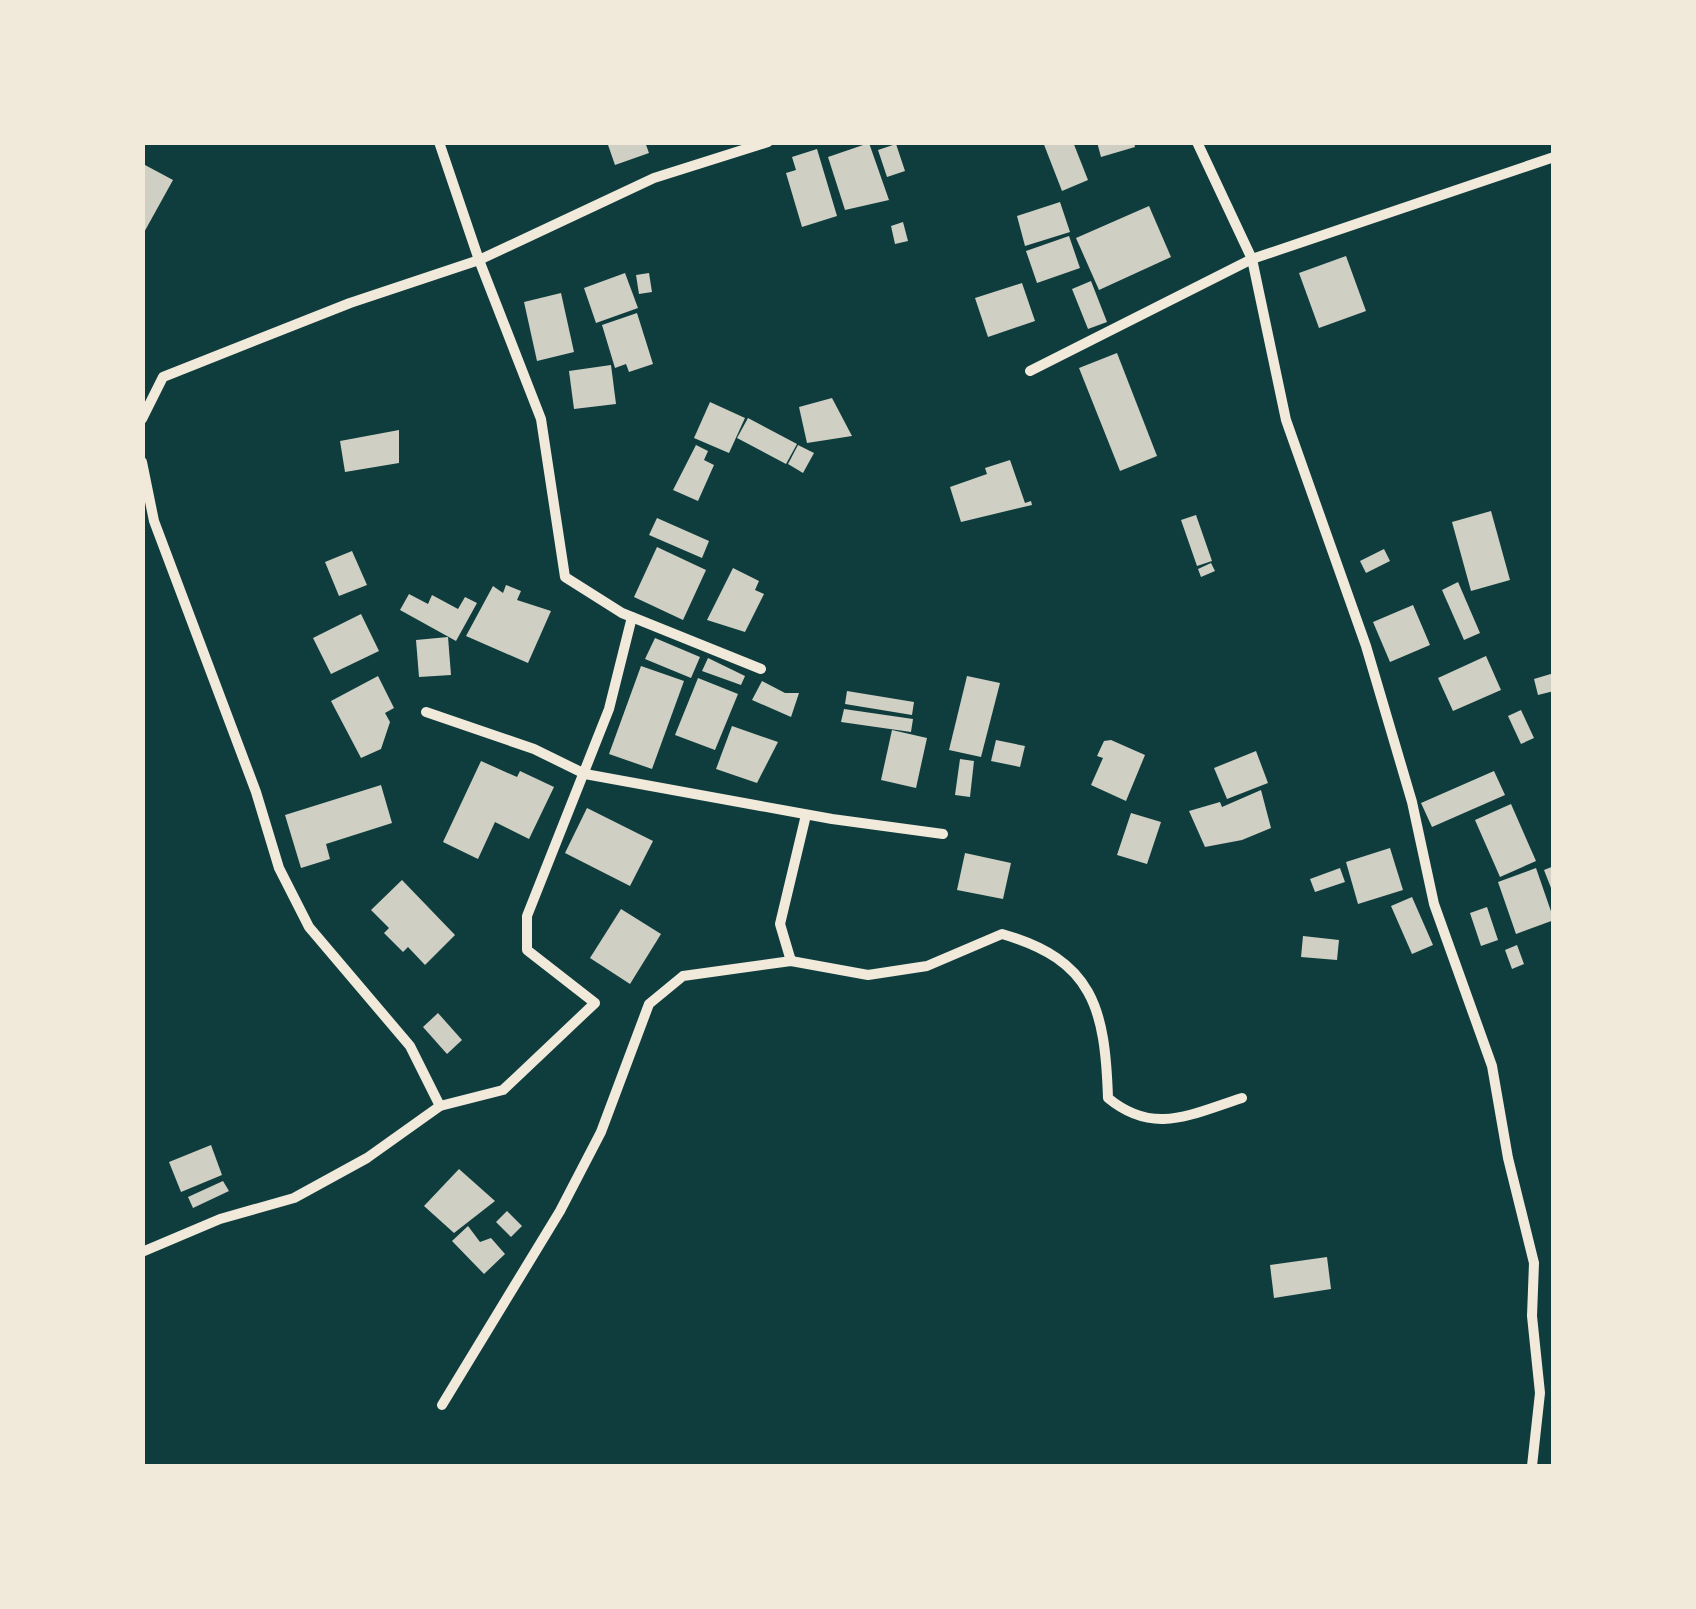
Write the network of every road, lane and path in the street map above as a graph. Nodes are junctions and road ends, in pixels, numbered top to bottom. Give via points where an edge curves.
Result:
1 (438, 142) edge
2 (768, 142) edge
3 (1197, 142) edge
4 (1554, 157) edge
5 (1252, 259) junction
6 (478, 260) junction
7 (1030, 371) dead end
8 (142, 419) edge
9 (142, 462) edge
10 (632, 617) junction
11 (761, 669) dead end
12 (426, 712) dead end
13 (585, 774) junction
14 (806, 814) junction
15 (943, 834) dead end
16 (791, 960) junction
17 (1242, 1098) dead end
18 (440, 1106) junction
19 (142, 1252) edge
20 (442, 1405) dead end
21 (1532, 1466) edge

1 - 6 street
2 - 6 street via 654,178
3 - 5 street
4 - 5 street
5 - 7 street
5 - 21 street via 1286,420 1366,646 1434,904 1492,1066 1534,1263 1540,1393
6 - 8 street via 350,302 163,377
6 - 10 street via 541,419 564,577
9 - 18 street via 154,521 279,868 309,927 410,1046
10 - 11 street
10 - 13 street
12 - 13 street via 534,748
13 - 14 street
13 - 18 street via 527,916 527,950 596,1004 503,1090
14 - 15 street
14 - 16 street via 780,924
16 - 17 street via 868,975 927,966 1002,934 1040,944 1084,978 1106,1052 1108,1098 1124,1111 1164,1122
16 - 20 street via 683,976 649,1004 601,1132
18 - 19 street via 367,1158 294,1198 220,1218

